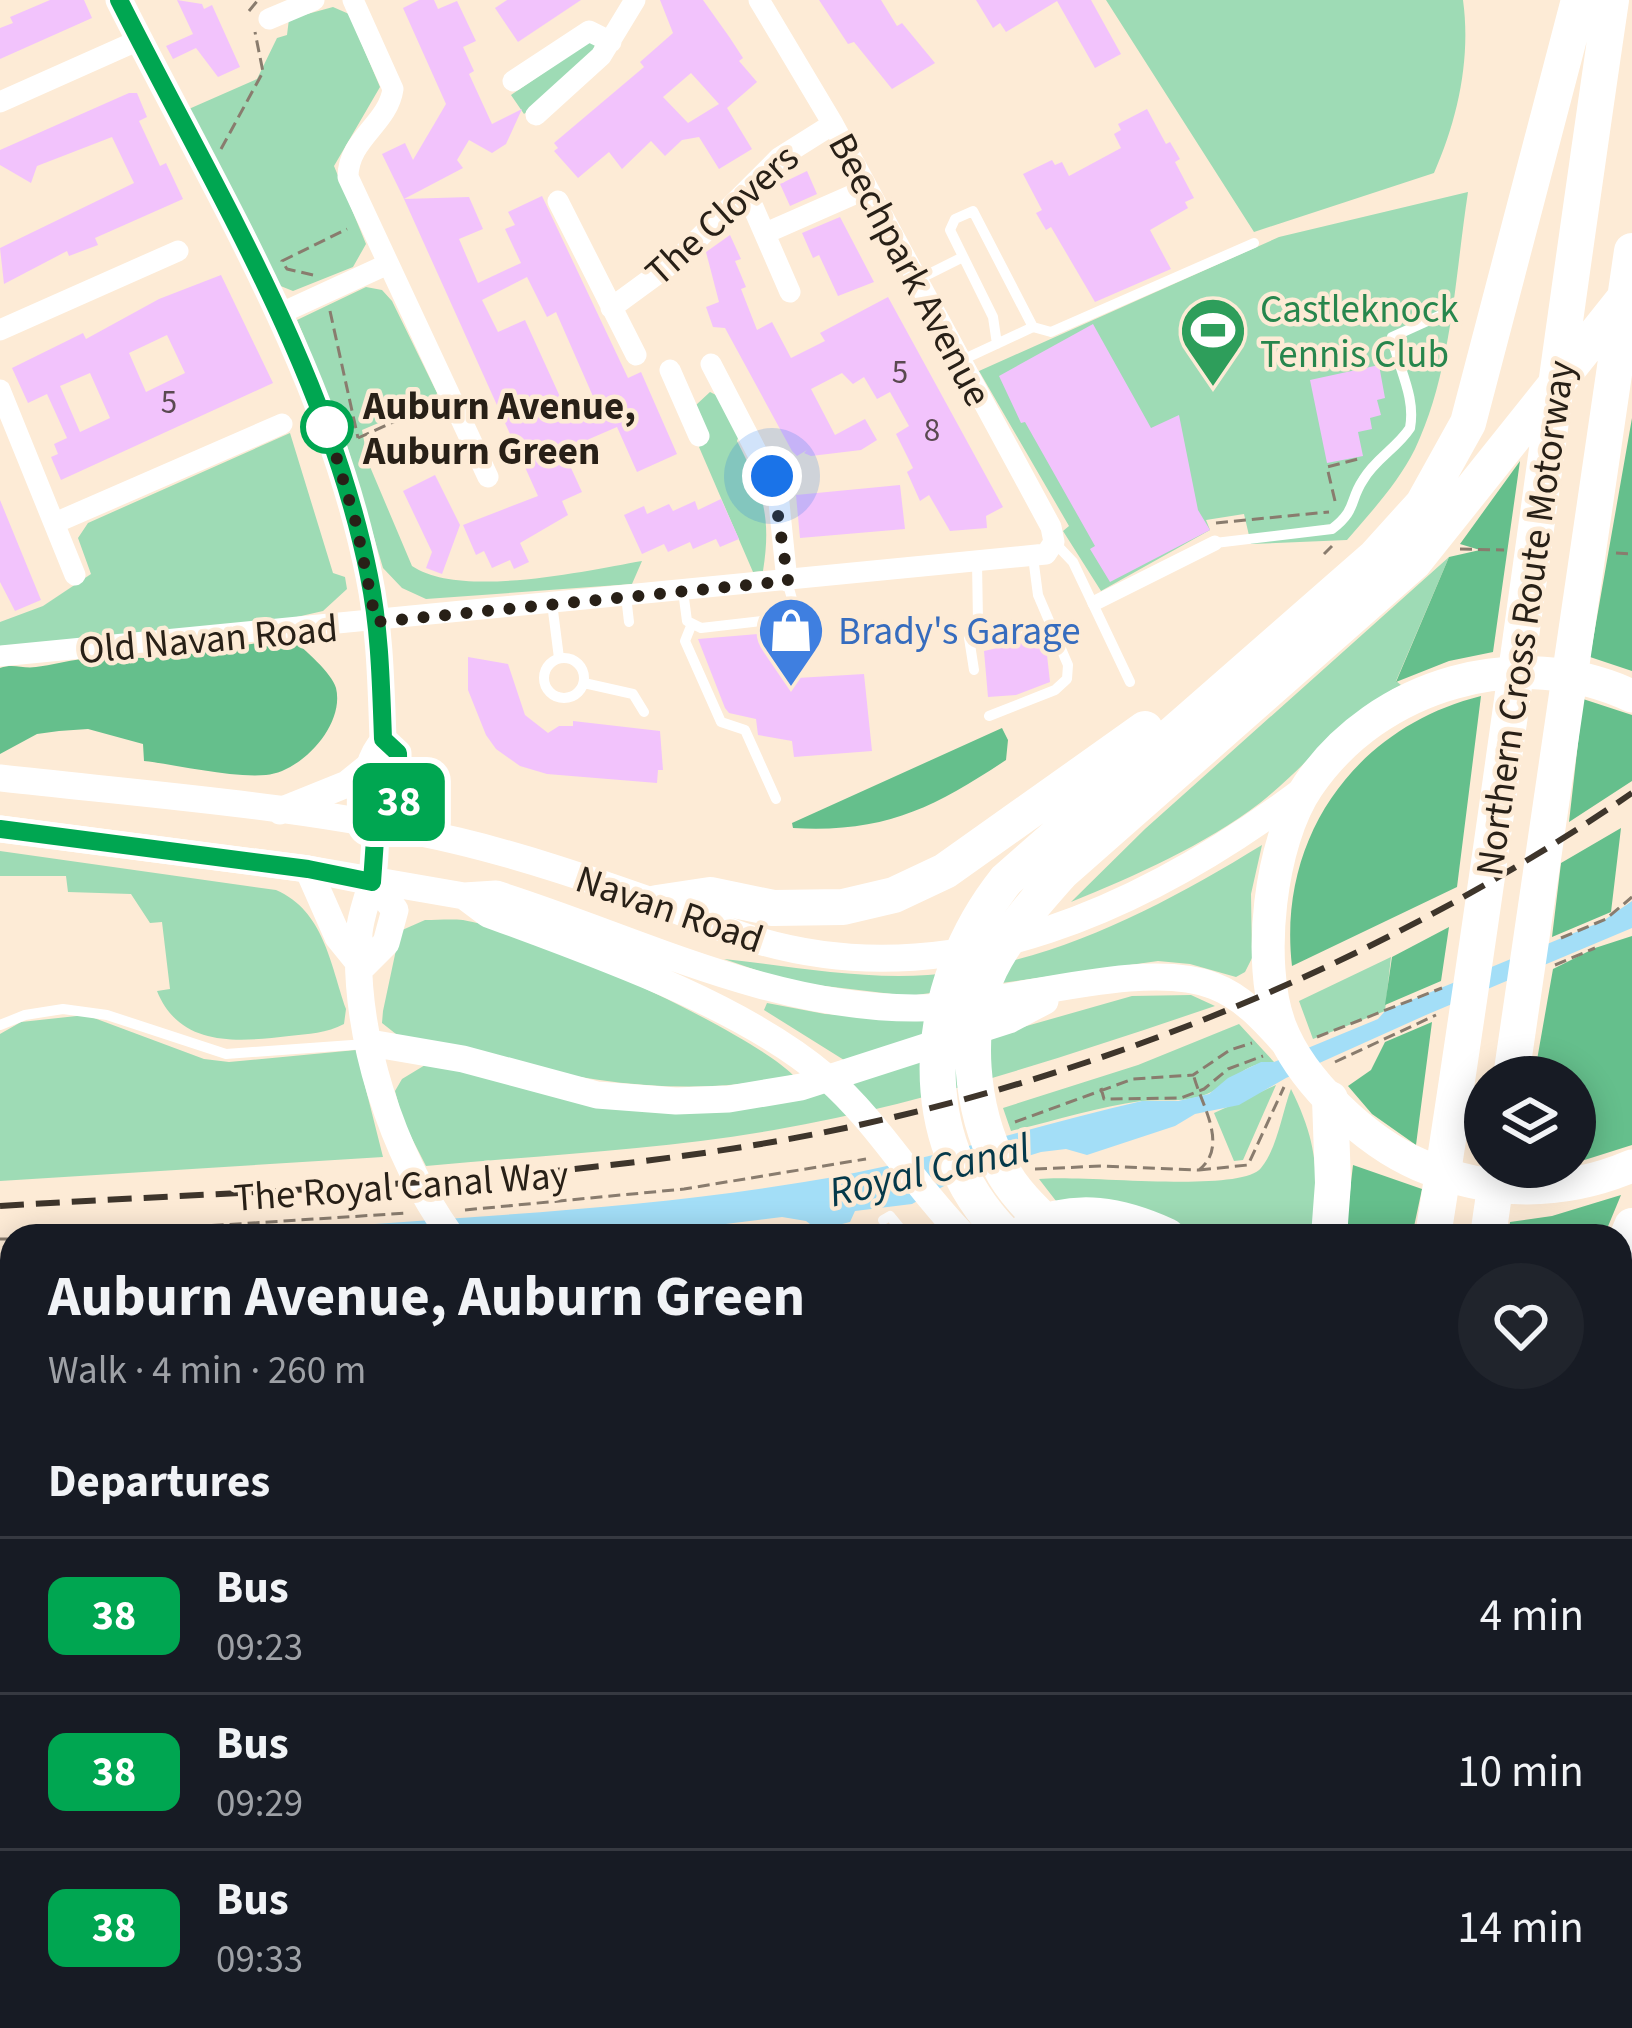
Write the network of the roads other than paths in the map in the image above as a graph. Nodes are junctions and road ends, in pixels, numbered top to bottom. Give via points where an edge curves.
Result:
1 (119, 0) edge
2 (314, 0) edge
3 (352, 0) edge
4 (634, 0) edge
5 (759, 0) edge
6 (1579, 0) edge
7 (1611, 0) edge
8 (263, 10) edge
9 (139, 40) junction
10 (611, 42) junction
11 (513, 81) dead end
12 (0, 102) edge
13 (536, 115) dead end
14 (832, 124) junction
15 (866, 189) junction
16 (558, 201) dead end
17 (753, 207) dead end
18 (766, 233) junction
19 (1254, 243) dead end
20 (178, 250) dead end
21 (1632, 251) edge
22 (963, 256) junction
23 (388, 264) junction
24 (916, 280) junction
25 (1632, 289) edge
26 (790, 292) dead end
27 (611, 308) junction
28 (1443, 314) dead end
29 (277, 315) junction
30 (1033, 327) junction
31 (0, 330) edge
32 (997, 344) junction
33 (636, 356) dead end
34 (960, 361) junction
35 (670, 370) dead end
36 (0, 390) edge
37 (682, 398) junction
38 (282, 424) dead end
39 (699, 436) dead end
40 (488, 477) dead end
41 (55, 523) junction
42 (1054, 542) junction
43 (1215, 543) joint
44 (1033, 557) junction
45 (977, 562) junction
46 (75, 575) dead end
47 (788, 581) junction
48 (683, 590) junction
49 (626, 595) junction
50 (552, 603) junction
51 (1095, 603) junction
52 (376, 622) junction
53 (629, 622) dead end
54 (978, 622) dead end
55 (691, 626) junction
56 (1052, 628) junction
57 (1269, 649) junction
58 (0, 656) edge
59 (560, 658) junction
60 (974, 670) dead end
61 (1130, 682) dead end
62 (584, 683) junction
63 (1632, 696) edge
64 (644, 712) dead end
65 (989, 716) dead end
66 (383, 739) junction
67 (368, 767) junction
68 (0, 778) edge
69 (1306, 788) junction
70 (776, 799) dead end
71 (280, 812) junction
72 (376, 825) junction
73 (0, 829) edge
74 (308, 869) junction
75 (372, 882) junction
76 (464, 896) junction
77 (658, 903) junction
78 (362, 967) junction
79 (1064, 990) junction
80 (0, 1025) edge
81 (370, 1043) junction
82 (424, 1051) junction
83 (1513, 1056) edge
84 (1314, 1067) junction
85 (383, 1097) junction
86 (1632, 1166) edge
87 (1495, 1188) edge
88 (883, 1220) dead end
89 (452, 1223) edge
90 (897, 1224) edge
91 (954, 1224) edge
92 (993, 1224) edge
93 (1047, 1224) edge
94 (1049, 1224) edge
95 (1142, 1224) edge
96 (1330, 1224) edge
97 (1434, 1224) edge
98 (1490, 1224) edge

1 - 9 street
2 - 8 street
3 - 23 street via 393,86 348,164
4 - 10 street
5 - 14 street, Beechpark Avenue
6 - 57 highway via 1486,365 1456,448 1401,530
7 - 97 highway, Northern Cross Route Motorway
9 - 12 street
9 - 29 street
10 - 11 street via 589,31
10 - 13 street
14 - 15 street, Beechpark Avenue
14 - 27 street, The Clovers via 778,158 678,259
15 - 18 street
15 - 24 street, Beechpark Avenue
16 - 27 street, The Clovers
17 - 18 street
18 - 26 street
19 - 30 lane via 1051,332
20 - 31 street
21 - 83 highway, Northern Cross Route Motorway
22 - 24 lane
22 - 30 lane via 950,230 973,211
22 - 32 lane
23 - 29 street
23 - 40 street
24 - 34 street, Beechpark Avenue
25 - 94 highway via 1451,521 1378,596 1107,830 1028,909 989,971 975,1027 982,1124 1001,1169
27 - 33 street, The Clovers
28 - 43 lane via 1392,337 1409,388 1410,428 1360,482 1345,520 1332,529
29 - 52 street via 346,443
30 - 32 lane
32 - 34 lane
34 - 42 street, Beechpark Avenue
35 - 37 street
36 - 41 street
37 - 39 street
37 - 47 street via 715,372 778,493
38 - 41 street
41 - 46 street
42 - 44 street
42 - 51 lane
43 - 51 street
44 - 45 street, Old Navan Road
44 - 56 lane
45 - 47 street, Old Navan Road
45 - 54 lane
47 - 48 street, Old Navan Road
47 - 55 lane via 797,617
48 - 49 street, Old Navan Road
48 - 55 lane
49 - 50 street, Old Navan Road
49 - 53 lane
50 - 52 street, Old Navan Road
50 - 59 lane
51 - 61 lane
52 - 58 street, Old Navan Road
52 - 66 street
55 - 70 lane via 686,641 721,722 745,730
56 - 60 lane via 969,638
56 - 65 lane via 1067,679
57 - 77 highway via 945,872 894,895 844,907 772,908 710,895
57 - 92 highway via 1006,880 980,912 948,983 934,1070 944,1132
59 - 62 lane via 578,664
59 - 62 lane via 545,670 548,689 564,698
62 - 64 lane via 633,694
63 - 69 highway via 1539,672 1445,683 1386,712
66 - 67 street
66 - 72 street via 398,753 399,802
67 - 71 main road
67 - 72 street via 365,808
68 - 71 main road, Navan Road
69 - 77 main road, Navan Road via 1246,833 1135,896 973,951 887,959 819,953 760,941
69 - 84 highway via 1270,898 1270,958 1280,1025
71 - 72 main road, Navan Road
72 - 75 main road
72 - 77 main road, Navan Road via 459,841
73 - 74 main road, Navan Road
74 - 75 main road, Navan Road
74 - 78 main road via 338,937
75 - 76 main road, Navan Road
75 - 78 main road via 363,900
76 - 79 main road, Navan Road via 496,894 751,982 841,1004 919,1008
76 - 91 main road via 488,914 670,988 796,1053 849,1099
78 - 81 main road
79 - 82 main road via 1009,1020 801,1087 729,1099 598,1095
79 - 84 main road, Navan Road via 1189,978 1229,992
80 - 81 lane via 63,1009 226,1054
81 - 82 main road
81 - 85 main road
82 - 85 main road via 398,1068
84 - 86 highway via 1366,1134 1468,1183 1572,1186
84 - 96 highway via 1334,1183
85 - 89 main road via 398,1142
87 - 98 highway
88 - 90 lane
93 - 95 highway via 1099,1214

